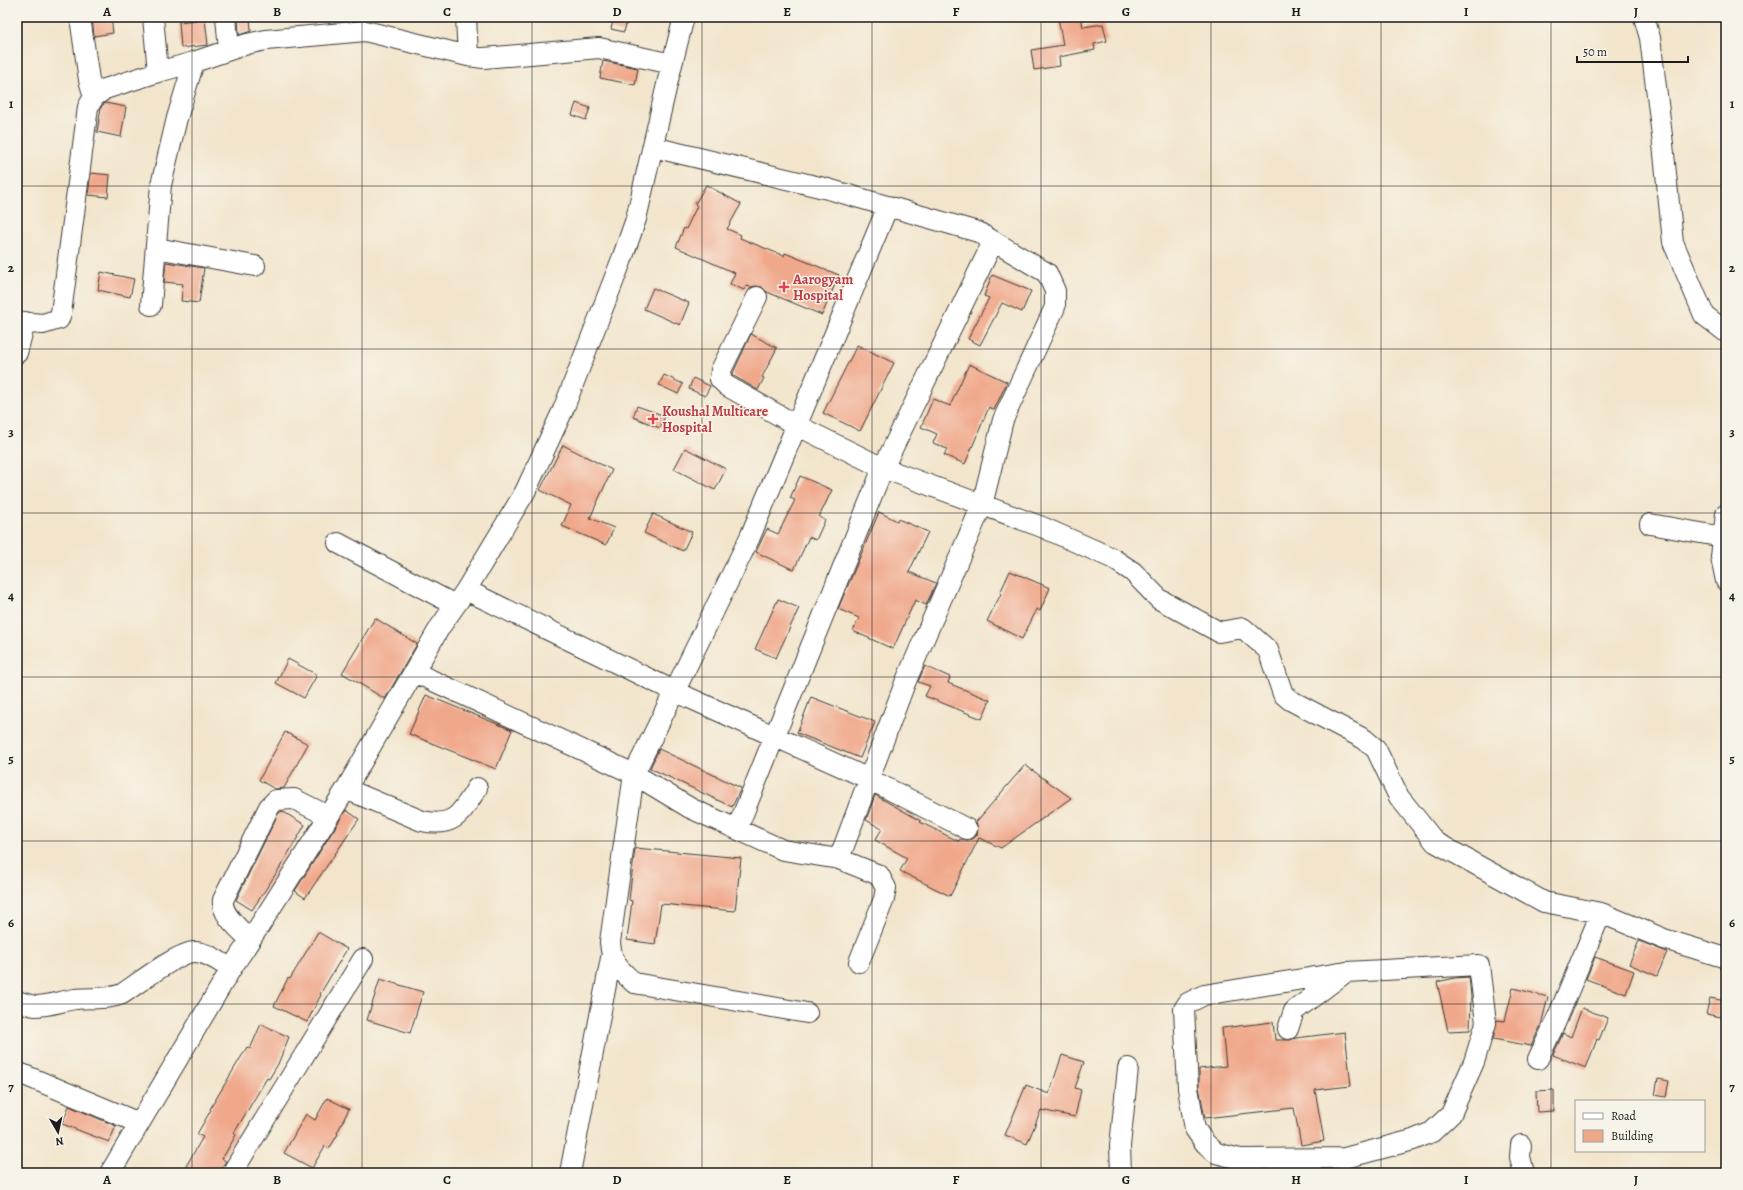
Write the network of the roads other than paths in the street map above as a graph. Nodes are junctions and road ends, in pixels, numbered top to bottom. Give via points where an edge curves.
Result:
1 (80, 17) edge
2 (153, 17) edge
3 (226, 17) edge
4 (466, 17) edge
5 (684, 17) edge
6 (1644, 17) edge
7 (378, 25) edge
8 (229, 50) junction
9 (468, 56) junction
10 (194, 62) junction
11 (672, 64) junction
12 (158, 72) junction
13 (94, 97) junction
14 (653, 147) junction
15 (888, 206) junction
16 (993, 242) junction
17 (156, 248) junction
18 (255, 266) dead end
19 (757, 297) dead end
20 (151, 306) dead end
21 (21, 322) edge
22 (1726, 332) edge
23 (17, 353) edge
24 (796, 425) junction
25 (883, 468) junction
26 (982, 505) junction
27 (1726, 514) edge
28 (1650, 524) dead end
29 (1723, 537) junction
30 (338, 543) dead end
31 (1726, 581) edge
32 (461, 597) junction
33 (414, 672) junction
34 (674, 691) junction
35 (774, 736) junction
36 (634, 774) junction
37 (869, 780) junction
38 (477, 788) dead end
39 (346, 789) junction
40 (328, 816) junction
41 (737, 829) junction
42 (967, 829) dead end
43 (839, 859) junction
44 (1602, 913) junction
45 (250, 940) junction
46 (611, 958) junction
47 (1726, 958) edge
48 (363, 959) dead end
49 (859, 962) dead end
50 (230, 969) junction
51 (1346, 972) junction
52 (17, 1001) edge
53 (807, 1013) dead end
54 (1288, 1029) dead end
55 (1538, 1059) dead end
56 (1128, 1068) dead end
57 (17, 1072) edge
58 (139, 1123) junction
59 (1521, 1145) dead end
60 (1346, 1165) edge
61 (110, 1173) edge
62 (232, 1173) edge
63 (570, 1173) edge
64 (1121, 1173) edge
65 (1524, 1173) edge

1 - 13 street
2 - 12 street
3 - 8 street
4 - 9 street
5 - 11 street
6 - 22 street via 1650,38 1673,242 1704,315
7 - 8 street via 365,31 266,40
7 - 9 street
8 - 10 street
9 - 11 street via 484,58 599,48
10 - 12 street
10 - 17 street via 161,185
11 - 14 street
12 - 13 street via 105,89
13 - 21 street via 88,107 59,319 43,324
14 - 15 street
14 - 32 street via 636,219 563,410 525,492
15 - 16 street via 978,232
15 - 24 street
16 - 25 street
16 - 26 street via 1047,273 1055,291 1055,307 1003,420
17 - 18 street
17 - 20 street
19 - 24 street via 720,370 720,379
21 - 23 street
24 - 25 street
24 - 34 street via 750,537
25 - 26 street
25 - 35 street
26 - 37 street via 905,683
26 - 44 street via 1042,527 1112,558 1133,572 1159,599 1219,632 1243,628 1268,650 1283,694 1364,739 1376,749 1399,797 1435,842 1544,902
27 - 29 street
28 - 29 street
29 - 31 street via 1721,557
30 - 32 street
32 - 33 street
32 - 34 street
33 - 36 street
33 - 39 street
34 - 35 street
34 - 36 street
35 - 37 street
35 - 41 street
36 - 41 street via 690,808
36 - 46 street via 610,942
37 - 42 street
37 - 43 street
38 - 39 street via 460,815 435,824
39 - 40 street
40 - 45 street
40 - 45 street via 294,799 276,800 269,807 222,906
41 - 43 street via 782,850
43 - 49 street via 879,874 886,888
44 - 47 street via 1664,939
44 - 55 street
45 - 50 street
46 - 53 street via 634,983
46 - 63 street
48 - 62 street
50 - 52 street via 205,954 193,952 182,955 114,997 34,1006
50 - 58 street
51 - 54 street via 1294,1011
51 - 60 street via 1479,965 1486,1023 1474,1062 1451,1114 1432,1132
51 - 60 street via 1204,994 1188,1003 1184,1009 1188,1088 1196,1129 1210,1148 1216,1153 1240,1159
56 - 64 street via 1120,1146
57 - 58 street
58 - 61 street
59 - 65 street via 1520,1157

